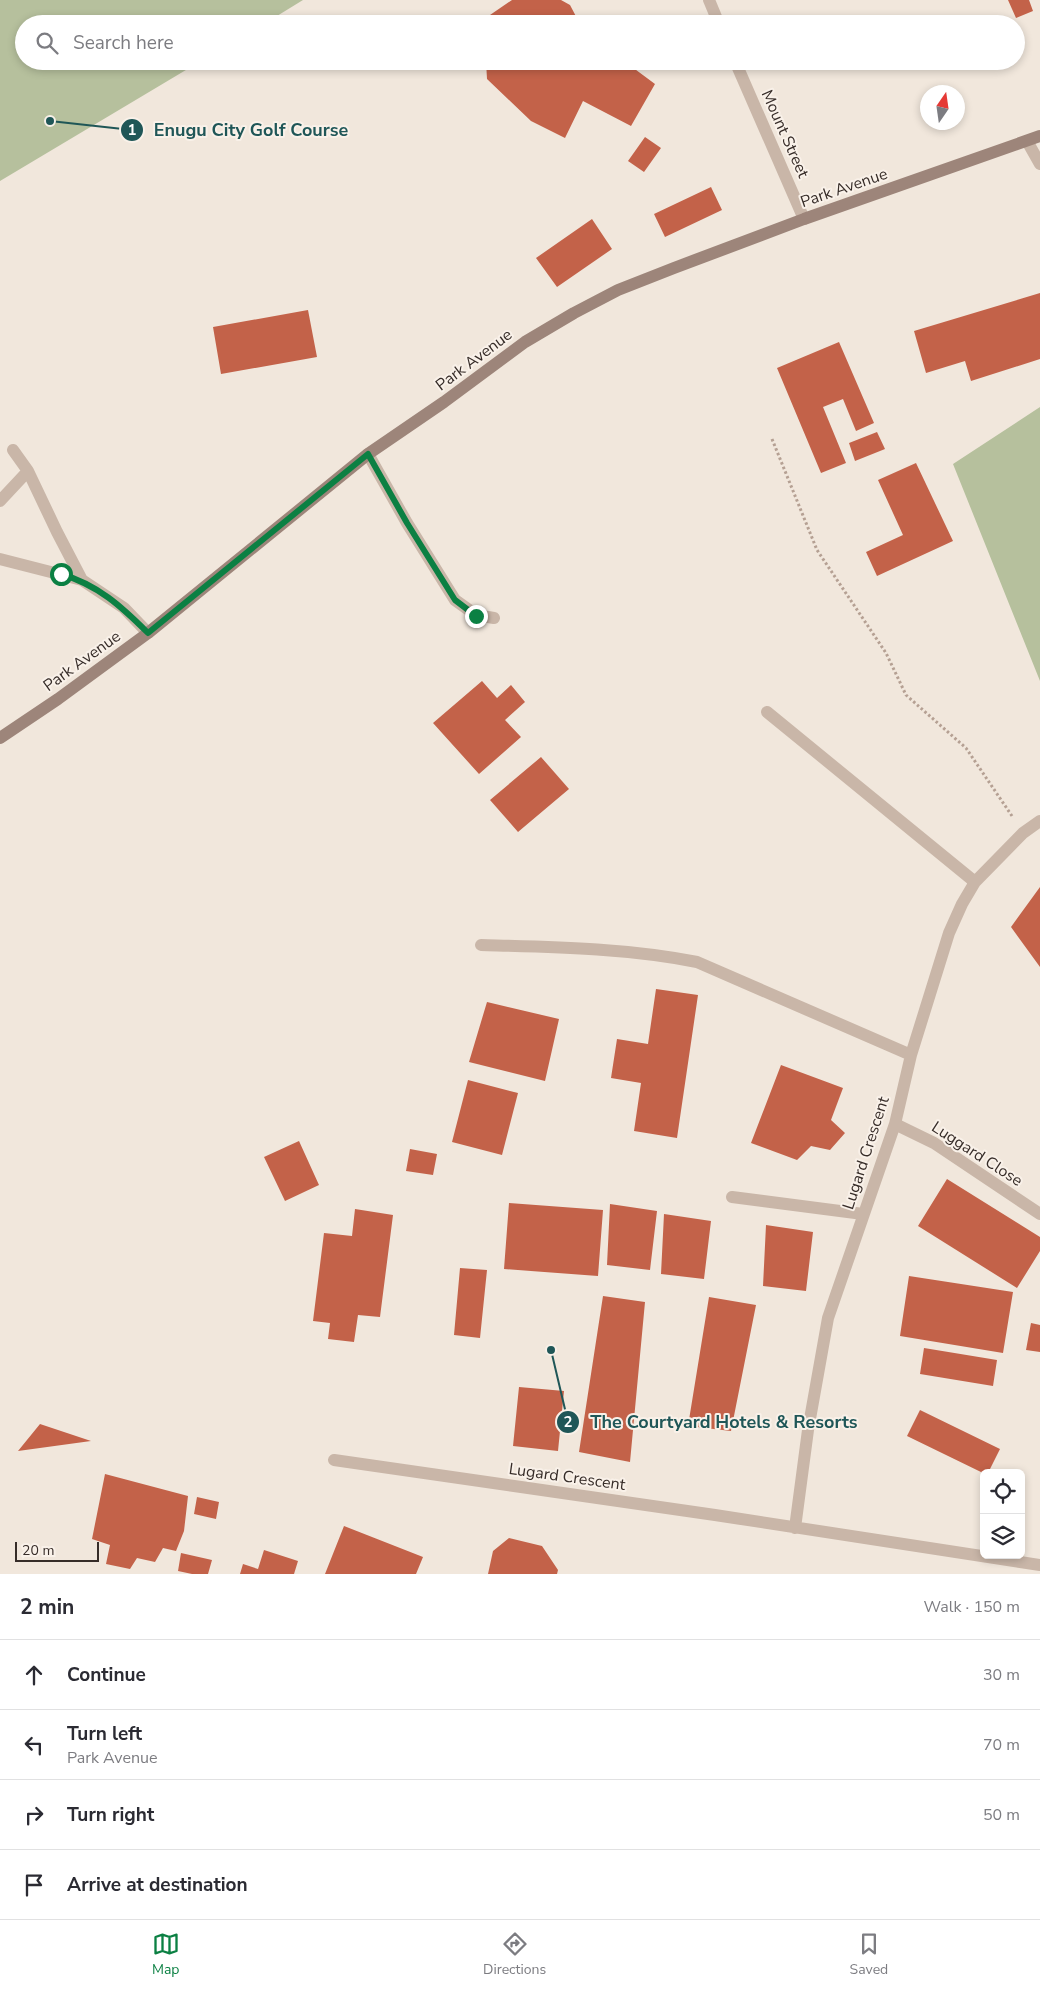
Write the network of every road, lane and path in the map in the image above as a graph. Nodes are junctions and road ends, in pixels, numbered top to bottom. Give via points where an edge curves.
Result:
1 (709, 0) edge
2 (715, 15) edge
3 (739, 70) edge
4 (1040, 136) edge
5 (1027, 141) junction
6 (1040, 164) edge
7 (804, 219) junction
8 (772, 439) dead end
9 (13, 450) dead end
10 (368, 454) junction
11 (28, 471) junction
12 (0, 501) edge
13 (0, 559) edge
14 (82, 580) junction
15 (494, 618) dead end
16 (148, 633) junction
17 (767, 712) dead end
18 (0, 738) edge
19 (1040, 821) edge
20 (1024, 833) junction
21 (975, 882) junction
22 (481, 945) dead end
23 (911, 1055) junction
24 (895, 1124) junction
25 (732, 1197) dead end
26 (863, 1214) junction
27 (1040, 1214) edge
28 (334, 1460) dead end
29 (795, 1528) junction
30 (1040, 1565) edge

1 - 2 street
3 - 7 street, Mount Street
4 - 5 street, Park Avenue
5 - 6 street
5 - 7 street, Park Avenue
7 - 10 street, Park Avenue via 618,290 574,313 525,342
8 - 20 path via 817,550 886,654 906,695 966,748
9 - 11 street
10 - 15 street via 455,600 476,616
10 - 16 street, Park Avenue
11 - 12 street
11 - 14 street
13 - 14 street
14 - 16 street via 124,608
16 - 18 street, Park Avenue
17 - 21 street
19 - 20 street, Lugard Crescent
20 - 21 street, Lugard Crescent
21 - 23 street, Lugard Crescent via 949,933
22 - 23 street via 664,955 697,962
23 - 24 street, Lugard Crescent
24 - 26 street, Lugard Crescent
24 - 27 street, Luggard Close via 934,1143
25 - 26 street
26 - 29 street, Lugard Crescent via 828,1318
28 - 29 street, Lugard Crescent
29 - 30 street, Lugard Crescent

